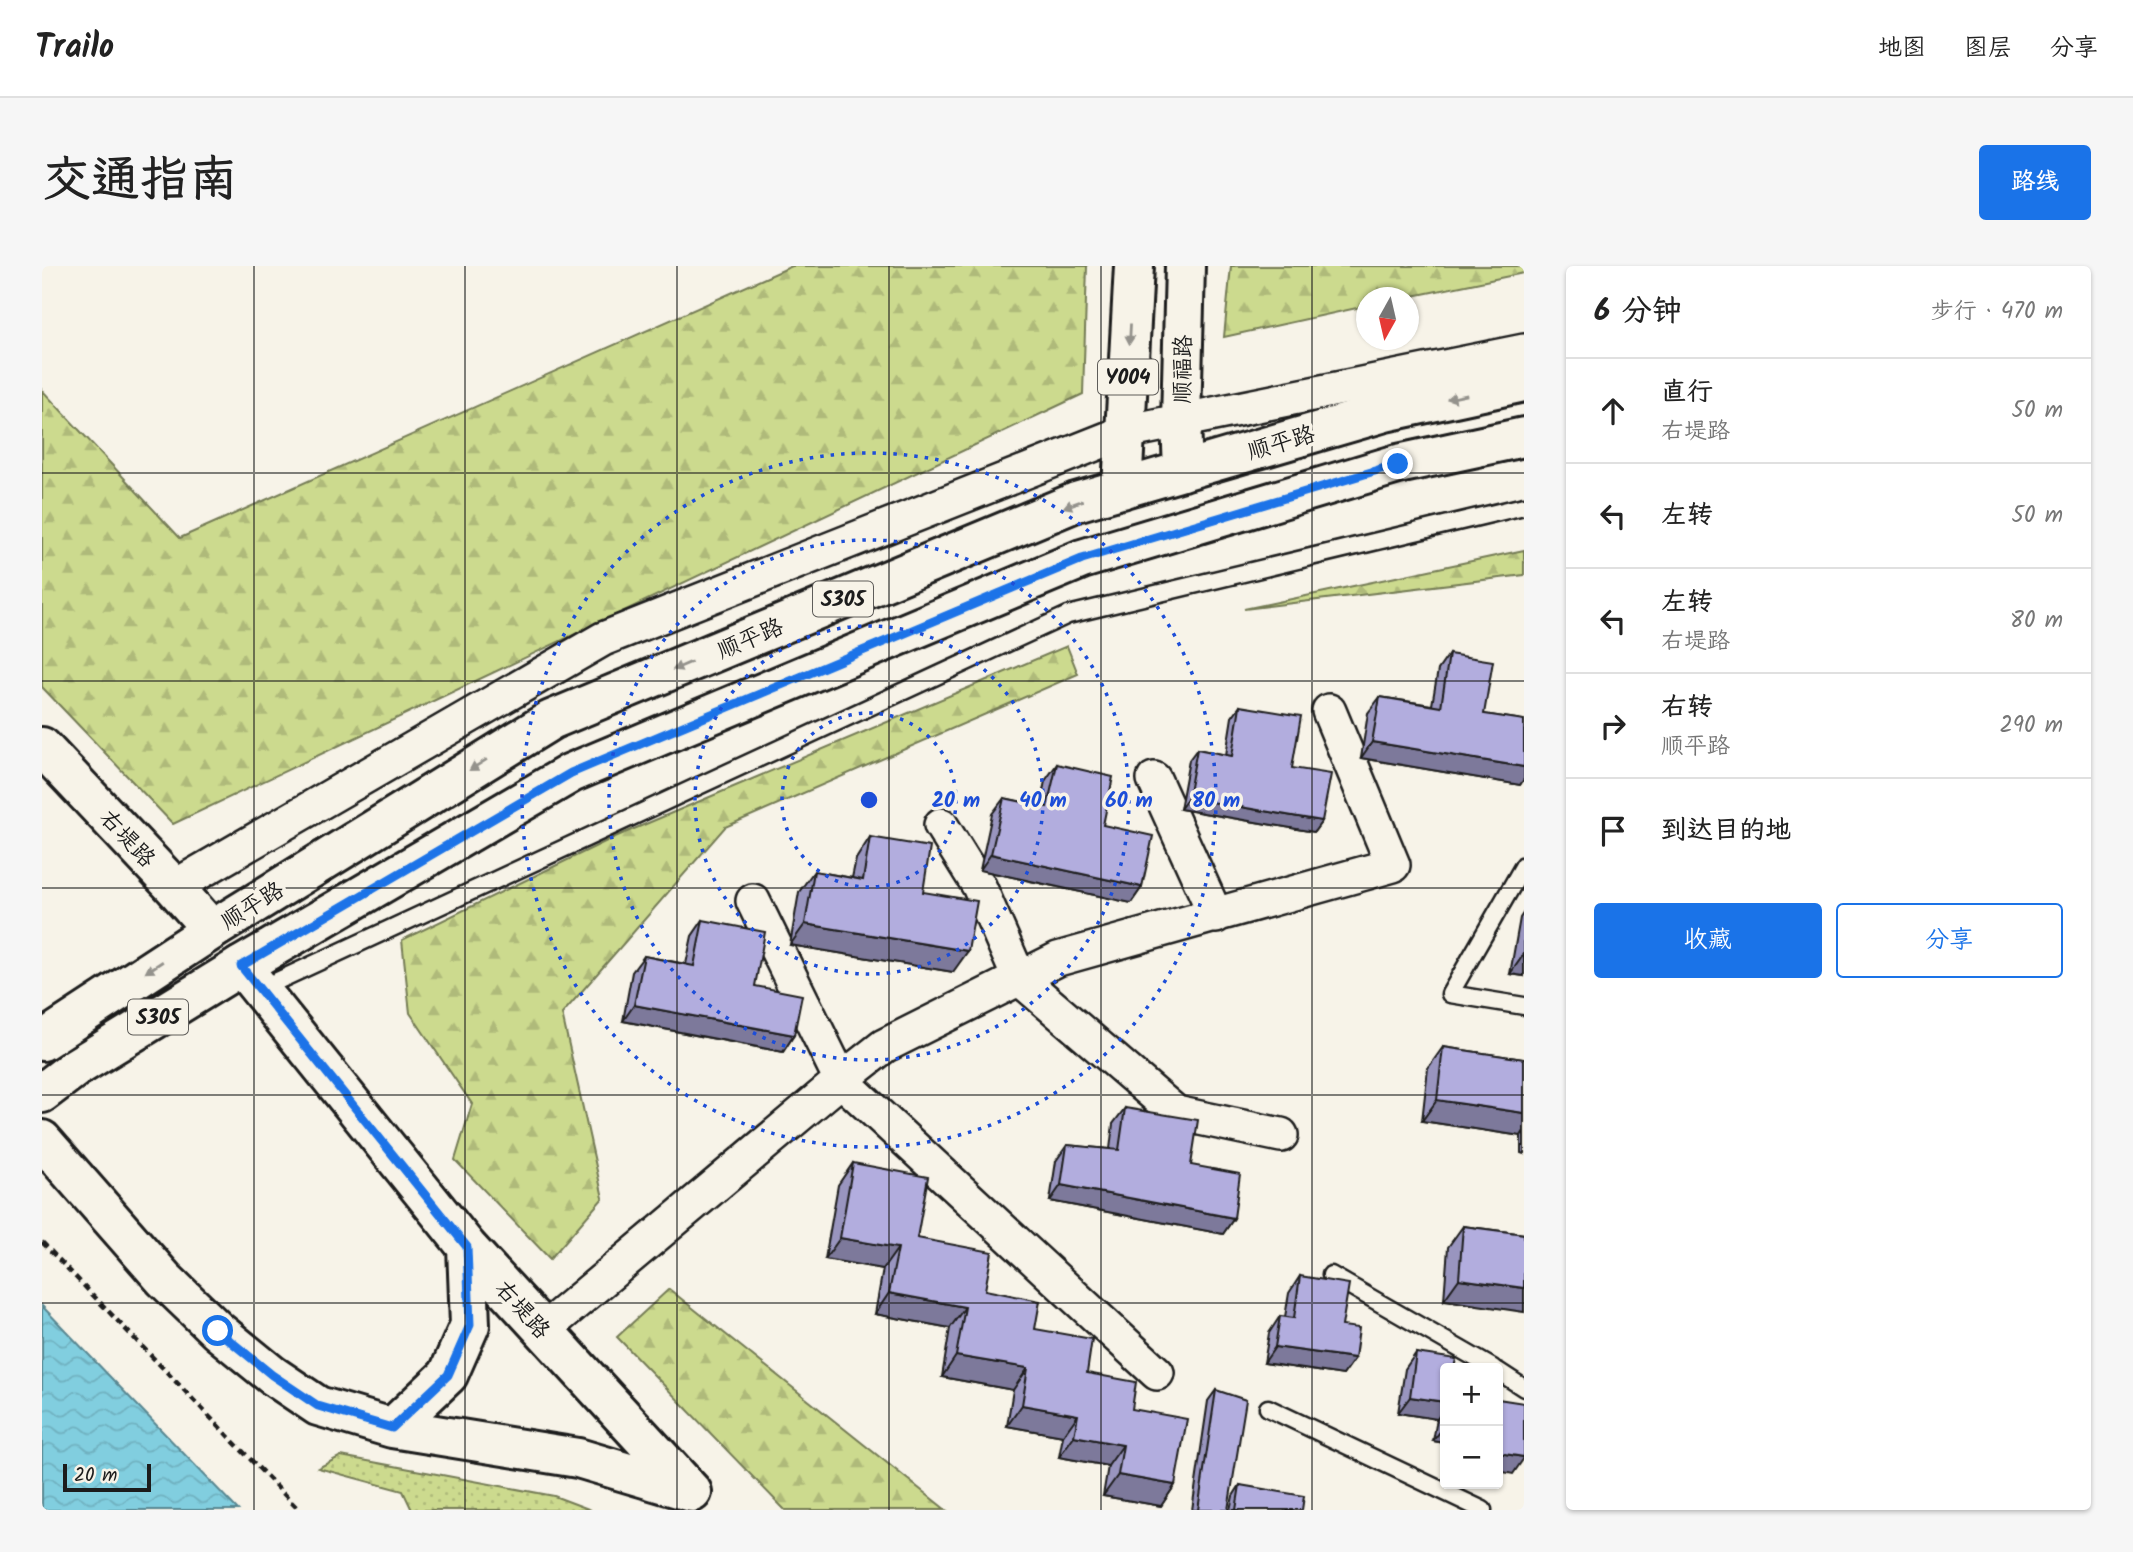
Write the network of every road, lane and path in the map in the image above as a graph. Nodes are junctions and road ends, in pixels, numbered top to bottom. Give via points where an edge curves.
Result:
1 (1134, 266) edge
2 (1185, 266) edge
3 (1524, 351) edge
4 (1524, 382) edge
5 (1181, 421) junction
6 (1125, 432) junction
7 (1524, 437) edge
8 (1183, 471) junction
9 (1122, 489) junction
10 (1524, 506) edge
11 (1329, 712) dead end
12 (42, 747) edge
13 (1154, 779) dead end
14 (941, 825) dead end
15 (1524, 865) edge
16 (174, 887) junction
17 (753, 901) dead end
18 (1216, 916) junction
19 (212, 930) junction
20 (250, 978) junction
21 (1019, 978) junction
22 (1524, 1006) edge
23 (47, 1038) edge
24 (841, 1080) junction
25 (42, 1093) edge
26 (1281, 1135) dead end
27 (42, 1140) edge
28 (42, 1242) edge
29 (467, 1247) junction
30 (1331, 1275) dead end
31 (542, 1331) junction
32 (1484, 1363) edge
33 (1157, 1373) dead end
34 (1503, 1374) edge
35 (1524, 1388) edge
36 (1268, 1408) dead end
37 (392, 1428) junction
38 (702, 1501) edge
39 (299, 1510) edge
40 (1483, 1510) edge

1 -> 6 main road, Y004
2 - 5 main road, 顺福路 / Y004
3 - 5 street
4 -> 8 main road, 顺平路 / S305 via 1385,412
5 - 6 street
5 - 8 main road, 顺福路 / Y004
6 - 9 main road, Y004
6 - 16 street via 603,639
7 - 20 main road, 顺平路 / S305 via 1398,464 1070,564 571,773
8 - 9 main road, 顺平路 / S305
9 -> 19 main road, 顺平路 / S305 via 1076,502 551,720
10 - 20 lane via 1068,615
11 - 18 street via 1393,865
12 - 16 main road, 右堤路
13 - 18 street
14 - 21 street via 979,886
15 - 22 lane via 1450,994
16 - 19 main road, 右堤路
17 - 24 street
18 - 21 street via 1058,959
19 -> 23 main road, 顺平路 / S305
20 - 25 main road, 顺平路 / S305 via 75,1068
20 - 29 main road, 右堤路
21 - 24 street via 884,1046
21 - 26 street via 1176,1113
24 - 31 street
24 - 33 street
27 - 37 main road via 164,1279 229,1340 318,1406
28 - 39 path
29 - 31 main road, 右堤路
29 - 37 main road via 470,1325 448,1375
30 - 32 lane
31 - 38 main road, 右堤路
34 - 35 lane
36 - 40 lane
37 - 38 main road via 578,1458

